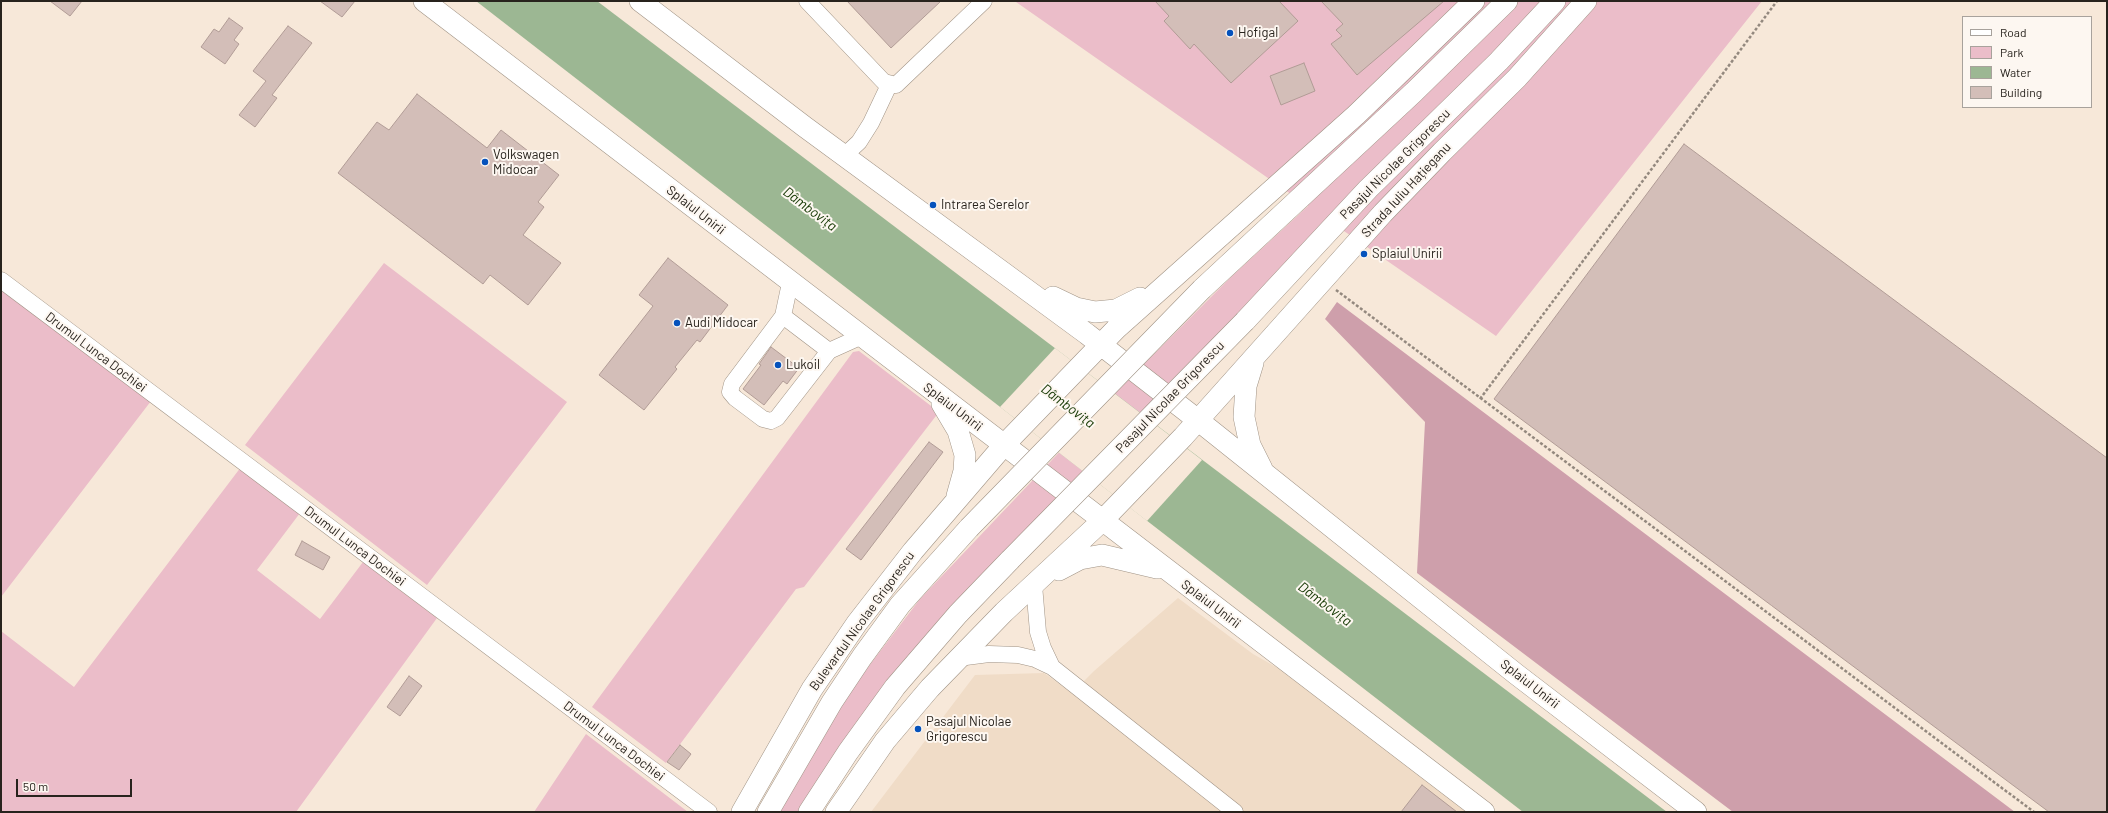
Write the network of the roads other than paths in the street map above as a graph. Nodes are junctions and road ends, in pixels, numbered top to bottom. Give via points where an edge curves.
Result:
1 (424, 1) edge
2 (640, 1) edge
3 (807, 1) edge
4 (984, 1) edge
5 (1474, 1) edge
6 (1507, 1) edge
7 (1555, 1) edge
8 (1586, 1) edge
9 (889, 85) junction
10 (844, 156) junction
11 (1004, 272) junction
12 (1, 280) edge
13 (790, 283) junction
14 (1160, 288) junction
15 (783, 316) junction
16 (860, 336) junction
17 (1100, 344) junction
18 (829, 351) junction
19 (1255, 358) junction
20 (936, 395) junction
21 (1199, 421) junction
22 (1004, 445) junction
23 (1264, 473) junction
24 (954, 503) junction
25 (1102, 521) junction
26 (1169, 572) junction
27 (1034, 585) junction
28 (958, 658) junction
29 (1052, 667) junction
30 (709, 812) edge
31 (742, 812) edge
32 (768, 812) edge
33 (809, 812) edge
34 (836, 812) edge
35 (1235, 812) edge
36 (1484, 812) edge
37 (1696, 812) edge

1 - 13 main road, Splaiul Unirii
2 - 10 main road, Splaiul Unirii
3 - 9 street
4 - 9 street via 896,85
5 - 14 main road via 1314,153
6 - 32 main road, bridge via 1414,92 1202,289 969,528 914,588 832,702
7 - 33 main road, Pasajul Nicolae Grigorescu, bridge via 1499,61 1368,189 1245,321 958,614 895,687
8 - 19 main road, Strada Iuliu Hațieganu via 1517,78 1413,181
9 - 10 street via 859,142
10 - 11 main road, Splaiul Unirii
11 - 14 main road via 1066,304 1094,312 1116,310
11 - 17 main road, Splaiul Unirii
12 - 30 street, Drumul Lunca Dochiei
13 - 15 street
13 - 16 main road, Splaiul Unirii
14 - 17 main road
15 - 18 street
15 - 18 street via 732,384 730,392 735,398 763,419 770,421 777,418
16 - 18 street
16 - 20 main road, Splaiul Unirii
17 - 21 main road, Splaiul Unirii
17 - 22 main road, Bulevardul Nicolae Grigorescu
19 - 21 main road, Strada Iuliu Hațieganu
19 - 23 main road via 1246,386 1244,417 1250,445
20 - 22 main road, Splaiul Unirii
20 - 24 main road via 958,431 965,455 964,471
21 - 23 main road, Splaiul Unirii
21 - 25 main road, Strada Iuliu Hațieganu
22 - 24 main road, Bulevardul Nicolae Grigorescu
22 - 25 main road, Splaiul Unirii
23 - 37 main road, Splaiul Unirii via 1510,669
24 - 31 main road, Bulevardul Nicolae Grigorescu via 892,576 842,644 805,701
25 - 26 main road, Splaiul Unirii
25 - 27 main road
26 - 27 main road via 1130,560 1092,556 1068,565
26 - 36 main road, Splaiul Unirii
27 - 28 main road
27 - 29 street via 1038,632
28 - 29 street via 989,654 1018,655
28 - 34 main road via 899,724
29 - 35 street

